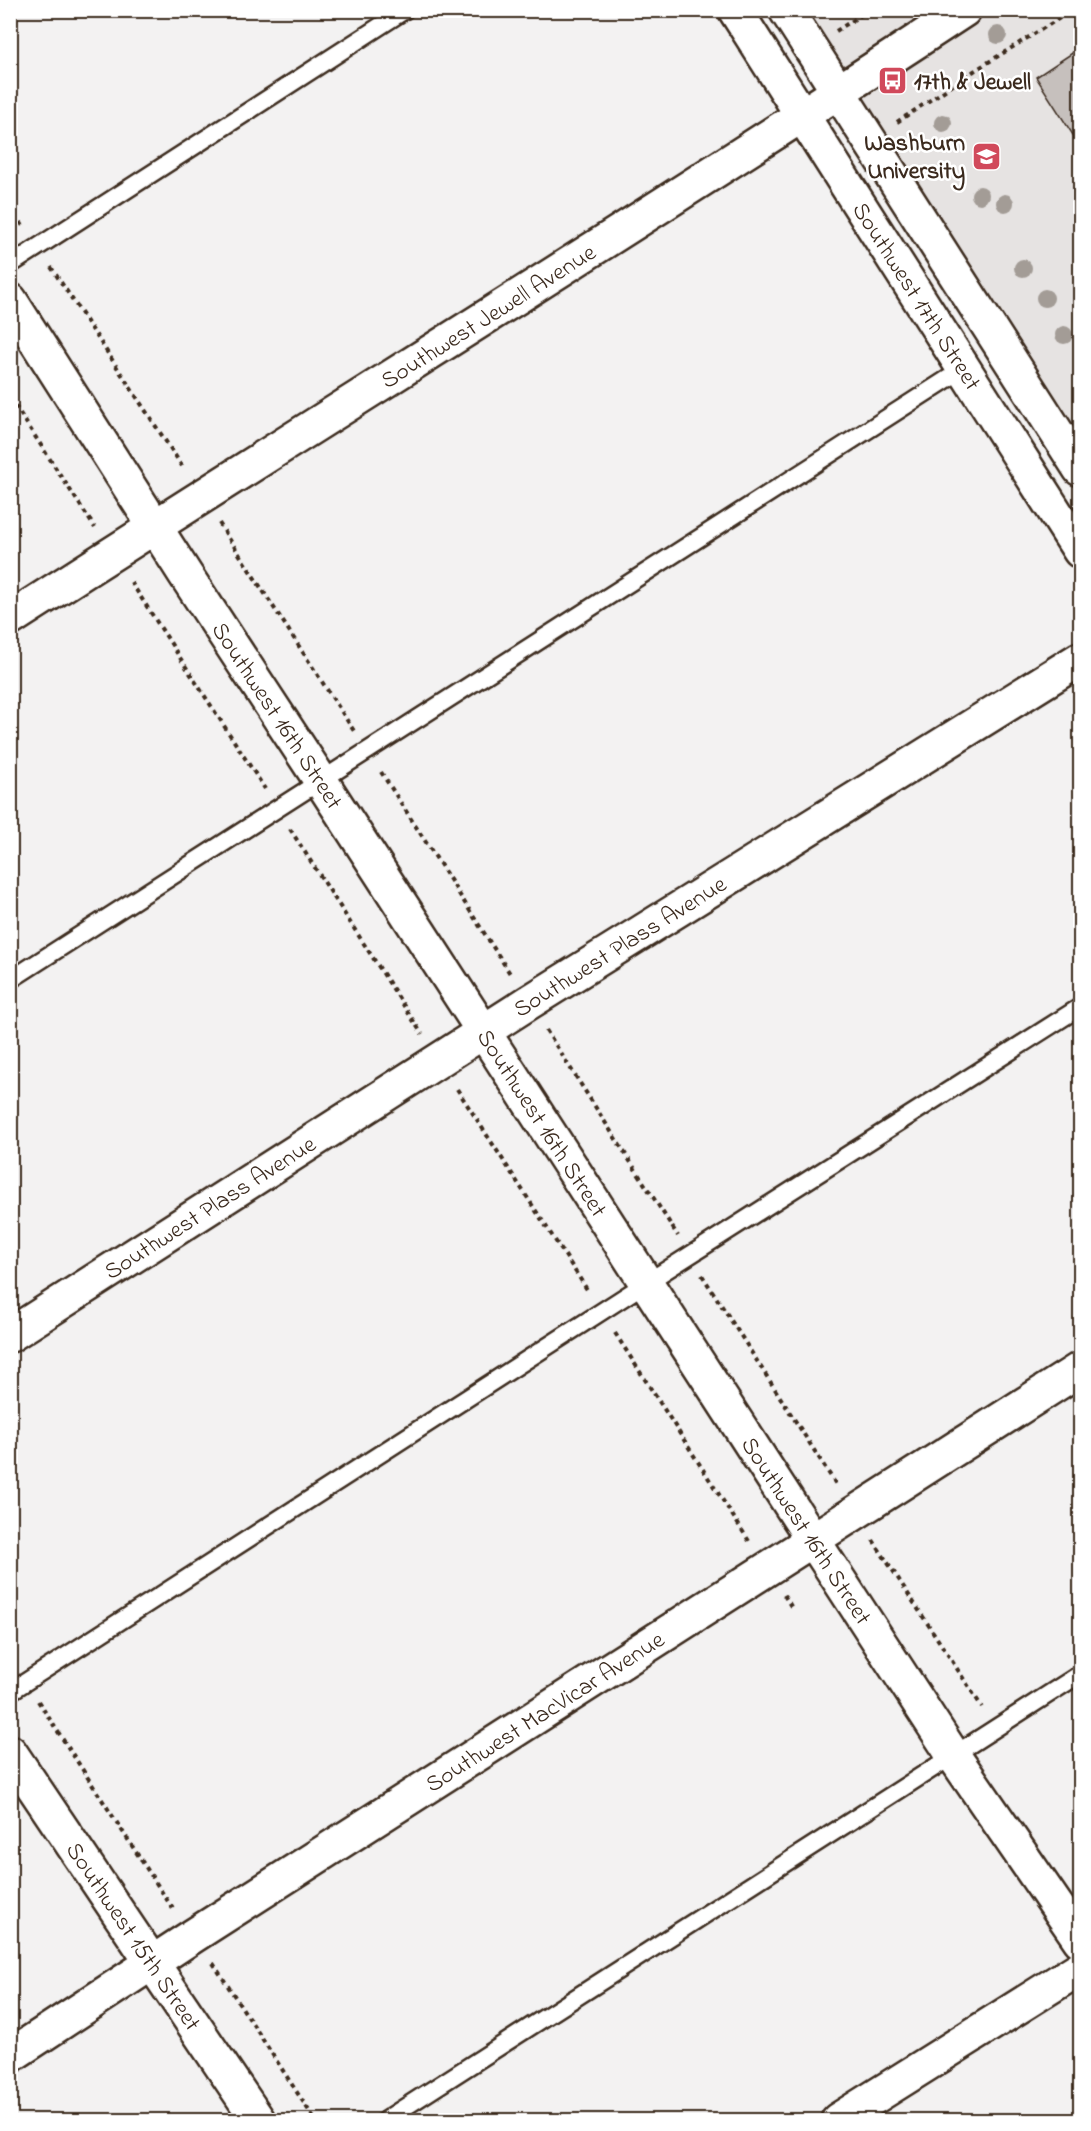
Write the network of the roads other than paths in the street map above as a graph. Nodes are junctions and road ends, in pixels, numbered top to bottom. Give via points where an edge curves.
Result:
1 (405, 10) edge
2 (735, 10) edge
3 (786, 10) edge
4 (964, 10) edge
5 (838, 93) junction
6 (803, 116) junction
7 (10, 265) edge
8 (10, 300) edge
9 (963, 369) junction
10 (1080, 469) edge
11 (155, 526) junction
12 (1080, 551) edge
13 (10, 619) edge
14 (1080, 659) edge
15 (321, 781) junction
16 (10, 980) edge
17 (1080, 1007) edge
18 (483, 1032) junction
19 (646, 1283) junction
20 (10, 1335) edge
21 (1080, 1369) edge
22 (813, 1540) junction
23 (1080, 1674) edge
24 (10, 1692) edge
25 (10, 1752) edge
26 (953, 1755) junction
27 (1080, 1940) edge
28 (152, 1963) junction
29 (1080, 1968) edge
30 (10, 2056) edge
31 (258, 2121) edge
32 (385, 2121) edge
33 (838, 2121) edge

1 - 7 lane
2 - 6 street, Southwest 17th Street
3 - 5 street, Southwest 17th Street
4 - 5 street, Southwest Jewell Avenue
5 - 6 street, Southwest Jewell Avenue
5 - 10 street, Southwest 17th Street
6 - 9 street, Southwest 17th Street
6 - 11 street, Southwest Jewell Avenue
8 - 11 street, Southwest 16th Street
9 - 12 street, Southwest 17th Street
9 - 15 lane
11 - 13 street, Southwest Jewell Avenue
11 - 15 street, Southwest 16th Street
14 - 18 street, Southwest Plass Avenue
15 - 16 lane
15 - 18 street, Southwest 16th Street
17 - 19 lane
18 - 19 street, Southwest 16th Street
18 - 20 street, Southwest Plass Avenue
19 - 22 street, Southwest 16th Street
19 - 24 lane
21 - 22 street, Southwest MacVicar Avenue
22 - 26 street, Southwest 16th Street
22 - 28 street, Southwest MacVicar Avenue
23 - 26 lane
25 - 28 street, Southwest 15th Street
26 - 27 street, Southwest 16th Street
26 - 32 lane
28 - 30 street, Southwest MacVicar Avenue
28 - 31 street, Southwest 15th Street
29 - 33 street

